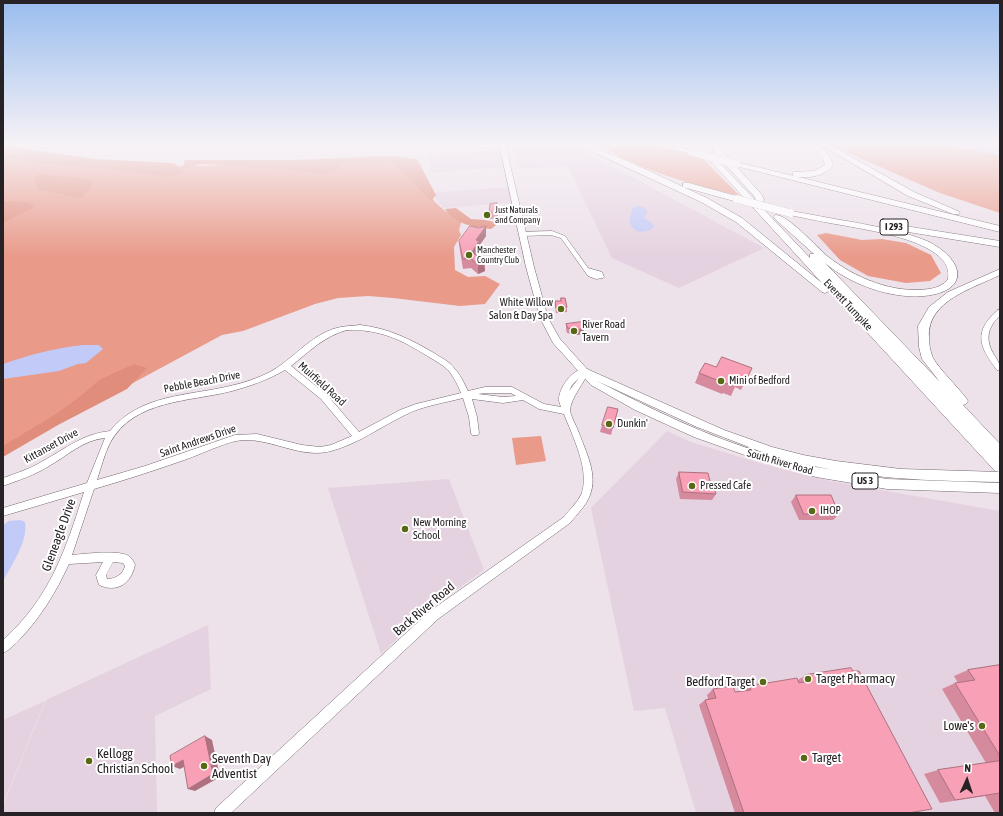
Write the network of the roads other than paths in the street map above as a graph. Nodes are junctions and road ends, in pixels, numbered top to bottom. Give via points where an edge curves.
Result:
1 (510, 181) edge
2 (663, 181) edge
3 (674, 181) edge
4 (678, 181) edge
5 (732, 181) edge
6 (739, 181) edge
7 (745, 181) edge
8 (807, 181) edge
9 (888, 181) edge
10 (696, 188) junction
11 (760, 200) junction
12 (789, 212) junction
13 (778, 217) junction
14 (1000, 224) edge
15 (1000, 229) edge
16 (522, 234) junction
17 (1000, 244) edge
18 (586, 269) dead end
19 (1000, 272) edge
20 (1000, 312) edge
21 (286, 366) junction
22 (1000, 368) edge
23 (585, 371) junction
24 (465, 396) junction
25 (939, 402) junction
26 (566, 411) junction
27 (475, 433) dead end
28 (112, 434) junction
29 (358, 437) junction
30 (1000, 446) edge
31 (1000, 452) edge
32 (1000, 467) edge
33 (3, 482) edge
34 (998, 484) edge
35 (90, 486) junction
36 (3, 512) edge
37 (110, 558) dead end
38 (66, 560) junction
39 (3, 647) edge
40 (222, 813) edge

1 - 16 main road, South River Road / US 3
2 - 25 highway via 704,200 746,225 820,285
3 - 10 highway
4 - 10 highway
5 - 25 highway, Everett Turnpike
6 - 11 highway, Everett Turnpike
7 - 11 highway
8 - 15 highway
9 - 14 highway via 911,194 954,211
10 - 12 highway, bridge
11 - 13 highway, Everett Turnpike
12 - 13 highway via 881,230 920,242 934,249 948,261 952,279 940,289 921,292 897,291 872,285 830,264
12 - 17 highway, I 293
13 - 31 highway, Everett Turnpike
16 - 18 street via 552,234 563,237
16 - 23 main road, South River Road / US 3 via 539,304 547,325 562,348
19 - 30 highway via 951,294 942,301 925,322 922,338 928,359
20 - 22 street via 988,323 984,338 987,352
21 - 24 street, Pebble Beach Drive via 330,333 352,328 371,329 407,340 443,362 455,374
21 - 28 street, Pebble Beach Drive via 233,388 157,403 132,416
21 - 29 street, Muirfield Road via 324,398
23 - 26 street via 572,393
23 - 34 main road, South River Road / US 3 via 740,441 797,458 875,472 985,477
23 - 34 main road, South River Road / US 3 via 594,383 698,434 794,466 834,476 887,484
24 - 26 street, Saint Andrews Drive via 514,400 524,397 542,407
24 - 27 street, Pebble Beach Drive via 473,414
24 - 29 street, Saint Andrews Drive via 416,407
25 - 32 highway, Everett Turnpike
26 - 40 street, Back River Road via 588,473 586,494 570,516 556,529 434,615
28 - 33 street, Kittanset Drive via 94,436 82,441 44,465
28 - 35 street, Pebble Beach Drive
29 - 35 street, Saint Andrews Drive via 320,450 257,437 235,438 145,470
35 - 36 street, Saint Andrews Drive
35 - 38 street, Gleneagle Drive
37 - 38 street via 87,557
38 - 39 street, Gleneagle Drive via 48,594 27,622

